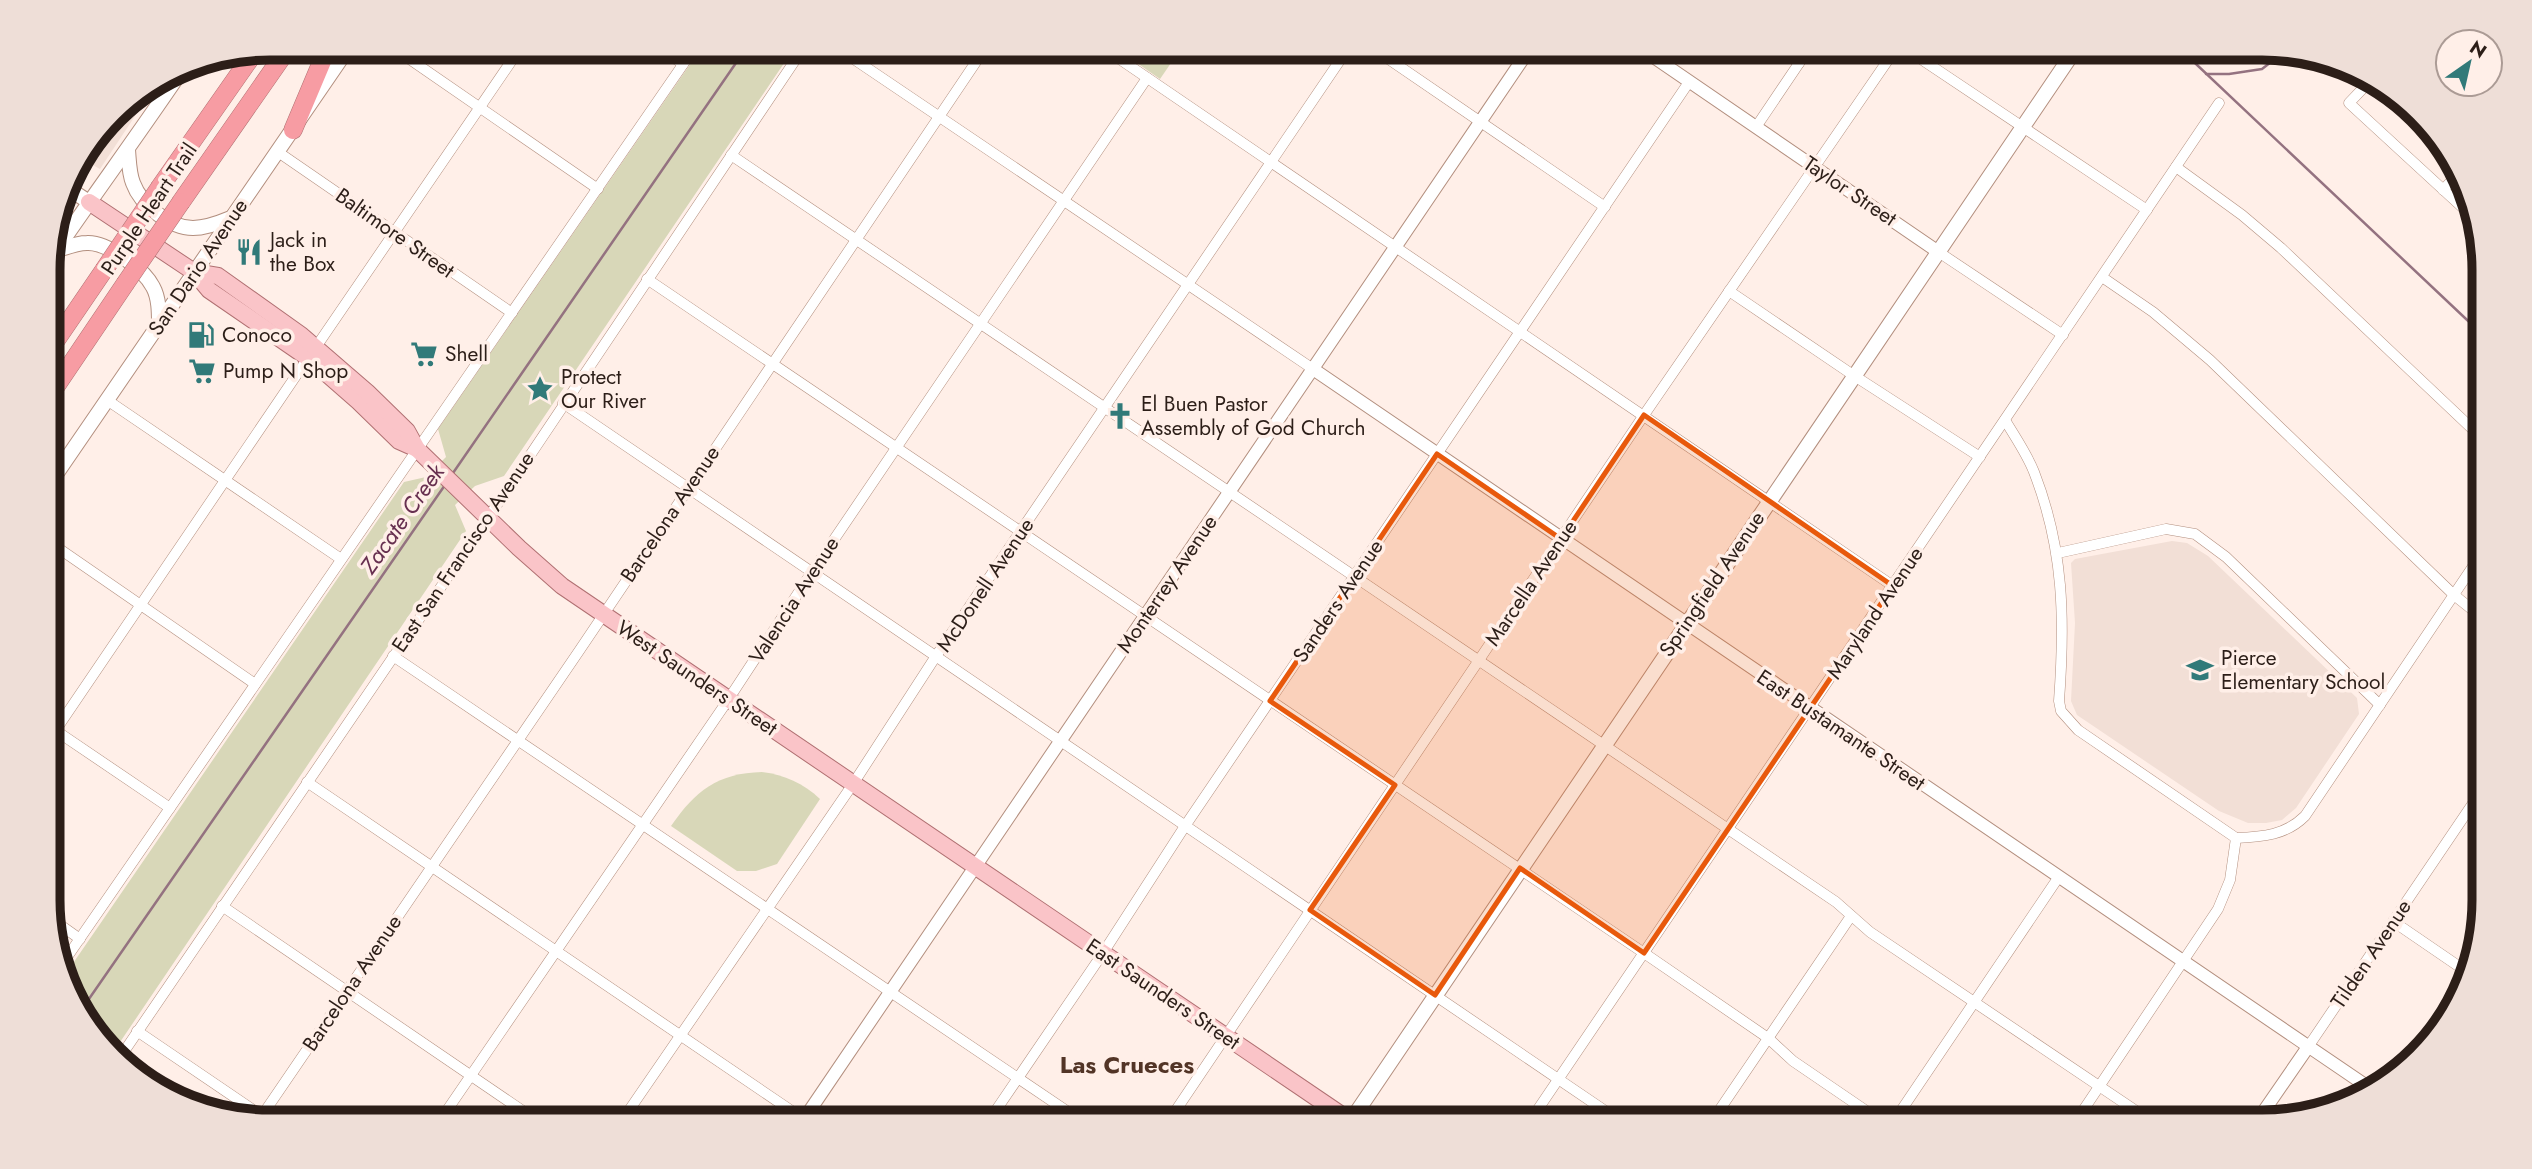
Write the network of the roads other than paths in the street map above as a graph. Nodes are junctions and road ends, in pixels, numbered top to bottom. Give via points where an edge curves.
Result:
1 (1341, 59) edge
2 (1389, 59) edge
3 (1523, 59) edge
4 (1657, 59) edge
5 (1794, 59) edge
6 (1802, 59) edge
7 (1889, 59) edge
8 (1922, 59) edge
9 (2069, 59) edge
10 (280, 60) edge
11 (323, 60) edge
12 (340, 60) edge
13 (410, 60) edge
14 (512, 60) edge
15 (677, 60) edge
16 (686, 60) edge
17 (795, 60) edge
18 (855, 60) edge
19 (978, 60) edge
20 (1120, 60) edge
21 (248, 61) edge
22 (1799, 63) junction
23 (683, 64) junction
24 (1147, 78) junction
25 (1689, 82) junction
26 (166, 87) edge
27 (2365, 87) edge
28 (2219, 103) dead end
29 (479, 108) junction
30 (939, 117) junction
31 (1480, 122) junction
32 (2023, 125) junction
33 (1756, 127) junction
34 (293, 130) junction
35 (128, 150) junction
36 (278, 152) junction
37 (731, 155) junction
38 (1271, 162) junction
39 (1814, 167) junction
40 (2176, 167) junction
41 (2452, 180) edge
42 (598, 189) junction
43 (2443, 190) junction
44 (74, 192) edge
45 (1063, 201) junction
46 (89, 202) junction
47 (1605, 206) junction
48 (2463, 209) edge
49 (2147, 210) junction
50 (231, 218) junction
51 (394, 232) junction
52 (856, 239) junction
53 (62, 242) edge
54 (1396, 247) junction
55 (1937, 251) junction
56 (61, 252) edge
57 (194, 272) junction
58 (2102, 277) junction
59 (647, 279) junction
60 (1188, 285) junction
61 (1729, 291) junction
62 (512, 313) junction
63 (159, 324) junction
64 (980, 324) junction
65 (1520, 331) junction
66 (60, 334) edge
67 (2063, 335) junction
68 (312, 352) junction
69 (772, 363) junction
70 (1313, 369) junction
71 (1853, 375) junction
72 (60, 380) edge
73 (107, 400) junction
74 (563, 403) junction
75 (1104, 409) junction
76 (1644, 415) junction
77 (2005, 420) junction
78 (2472, 429) edge
79 (896, 448) junction
80 (417, 449) junction
81 (1437, 454) junction
82 (1980, 457) junction
83 (60, 469) edge
84 (225, 480) junction
85 (688, 488) junction
86 (1229, 493) junction
87 (1769, 500) junction
88 (488, 518) junction
89 (1021, 532) junction
90 (1561, 539) junction
91 (60, 549) edge
92 (2058, 553) junction
93 (341, 559) junction
94 (2472, 568) edge
95 (812, 572) junction
96 (1354, 577) junction
97 (1893, 586) junction
98 (2454, 595) junction
99 (141, 605) junction
100 (2472, 609) edge
101 (603, 615) junction
102 (1145, 617) junction
103 (1685, 624) junction
104 (393, 656) junction
105 (936, 656) junction
106 (1478, 661) junction
107 (255, 684) junction
108 (728, 700) junction
109 (1270, 701) junction
110 (2380, 705) junction
111 (1810, 709) junction
112 (60, 717) edge
113 (60, 733) edge
114 (518, 740) junction
115 (1061, 741) junction
116 (1603, 745) junction
117 (307, 782) junction
118 (853, 784) junction
119 (1395, 785) junction
120 (170, 808) junction
121 (2472, 808) edge
122 (642, 824) junction
123 (1185, 825) junction
124 (1728, 830) junction
125 (2236, 838) junction
126 (432, 866) junction
127 (975, 867) junction
128 (1520, 869) junction
129 (2058, 878) junction
130 (222, 906) junction
131 (766, 907) junction
132 (1310, 910) junction
133 (1851, 916) junction
134 (2393, 922) junction
135 (61, 925) edge
136 (80, 939) junction
137 (556, 950) junction
138 (1103, 953) junction
139 (1644, 953) junction
140 (68, 956) edge
141 (2184, 963) junction
142 (2461, 968) edge
143 (346, 991) junction
144 (891, 991) junction
145 (1435, 995) junction
146 (1974, 1002) junction
147 (137, 1031) junction
148 (680, 1035) junction
149 (1226, 1037) junction
150 (1768, 1038) junction
151 (2308, 1047) junction
152 (124, 1051) edge
153 (471, 1075) junction
154 (1018, 1078) junction
155 (1559, 1079) junction
156 (2363, 1084) edge
157 (2100, 1087) junction
158 (247, 1108) edge
159 (1334, 1109) edge
160 (1359, 1109) edge
161 (1538, 1109) edge
162 (1603, 1109) edge
163 (1720, 1109) edge
164 (1864, 1109) edge
165 (1902, 1109) edge
166 (2084, 1109) edge
167 (2133, 1109) edge
168 (2265, 1109) edge
169 (265, 1110) edge
170 (447, 1110) edge
171 (521, 1110) edge
172 (629, 1110) edge
173 (789, 1110) edge
174 (812, 1110) edge
175 (996, 1110) edge
176 (1065, 1110) edge
177 (1176, 1110) edge

1 - 38 street, McDonell Avenue
2 - 31 street
3 - 31 street, Monterrey Avenue
4 - 25 street, Taylor Street
5 - 22 street
6 - 22 street
7 - 39 street, Marcella Avenue
8 - 32 street
9 - 32 main road, Springfield Avenue
10 - 72 highway, Purple Heart Trail, bridge
11 - 34 highway
12 - 34 main road, San Dario Avenue
13 - 29 street
14 - 29 street
15 - 23 street
16 - 23 street
17 - 37 street, East San Francisco Avenue
18 - 30 street
19 - 30 street, Barcelona Avenue
20 - 24 street
21 - 66 highway, Purple Heart Trail, bridge
22 - 33 street
23 - 42 street
24 - 38 street
24 - 45 street, Valencia Avenue
25 - 33 street, Taylor Street
25 - 47 street, Sanders Avenue
26 - 35 main road
27 - 43 street via 2349,103
28 - 40 street, Maryland Avenue
29 - 42 street
29 - 51 street
30 - 45 street
30 - 52 street, Barcelona Avenue
31 - 47 street
31 - 54 street, Monterrey Avenue
32 - 49 street
32 - 55 main road, Springfield Avenue
33 - 39 street, Taylor Street
34 - 36 main road, San Dario Avenue
35 - 46 main road
35 - 50 main road via 133,184 150,208 191,228
36 - 50 main road, San Dario Avenue
36 - 51 street, Baltimore Street
37 - 52 street
37 - 59 street, East San Francisco Avenue
38 - 54 street
38 - 60 street, McDonell Avenue
39 - 55 street, Taylor Street
39 - 61 street, Marcella Avenue
40 - 49 street, Maryland Avenue
40 - 78 street via 2281,248
41 - 43 street
42 - 62 street
43 - 48 street
44 - 46 main road
45 - 60 street
45 - 64 street, Valencia Avenue
46 - 53 main road
46 - 57 main road, West Saunders Street
47 - 65 street, Sanders Avenue
49 - 58 street, Maryland Avenue
50 - 57 main road, San Dario Avenue
51 - 62 street, Baltimore Street
51 - 68 street
52 - 64 street
52 - 69 street, Barcelona Avenue
54 - 65 street
54 - 70 street, Monterrey Avenue
55 - 67 street, Taylor Street
55 - 71 main road, Springfield Avenue
56 - 63 main road via 76,244 96,244 139,269 153,285
57 - 63 main road, San Dario Avenue
57 - 68 main road, West Saunders Street via 209,290
58 - 67 street, Maryland Avenue
58 - 98 street via 2210,360
59 - 69 street
59 - 74 street, East San Francisco Avenue
60 - 70 street
60 - 75 street, McDonell Avenue
61 - 71 street
61 - 76 street, Marcella Avenue
62 - 80 street
63 - 73 main road, San Dario Avenue
64 - 75 street
64 - 79 street, Valencia Avenue
65 - 76 street
65 - 81 street, Sanders Avenue
67 - 77 street, Maryland Avenue
68 - 80 main road, West Saunders Street via 399,441
68 - 84 street
69 - 79 street
69 - 85 street, Barcelona Avenue
70 - 81 street, East Bustamante Street
70 - 86 street, Monterrey Avenue
71 - 82 street
71 - 87 main road, Springfield Avenue
73 - 83 main road, San Dario Avenue
73 - 84 street
74 - 85 street
74 - 88 street, East San Francisco Avenue
75 - 86 street
75 - 89 street, McDonell Avenue
76 - 87 street
76 - 90 street, Marcella Avenue
77 - 82 street, Maryland Avenue
77 - 92 street via 2033,470
79 - 89 street
79 - 95 street, Valencia Avenue
80 - 88 main road, West Saunders Street
80 - 93 street
81 - 90 street, East Bustamante Street
81 - 96 street, Sanders Avenue
82 - 97 street, Maryland Avenue
84 - 93 street
84 - 99 street
85 - 95 street
85 - 101 street, Barcelona Avenue
86 - 96 street
86 - 102 street, Monterrey Avenue
87 - 97 street
87 - 103 main road, Springfield Avenue
88 - 101 main road, West Saunders Street via 544,571
88 - 104 street, East San Francisco Avenue
89 - 102 street
89 - 105 street, McDonell Avenue
90 - 103 street, East Bustamante Street
90 - 106 street, Marcella Avenue
91 - 99 street
92 - 110 street via 2166,529 2195,534 2226,557
92 - 125 street via 2064,617 2061,711 2078,730
93 - 107 street
94 - 98 street
95 - 105 street
95 - 108 street, Valencia Avenue
96 - 106 street
96 - 109 street, Sanders Avenue
97 - 111 street, Maryland Avenue
98 - 100 street
98 - 110 street
99 - 107 street
99 - 112 street
101 - 108 main road, West Saunders Street
101 - 114 street, Barcelona Avenue
102 - 109 street
102 - 115 street, Monterrey Avenue
103 - 111 street, East Bustamante Street
103 - 116 main road, Springfield Avenue
104 - 114 street
104 - 117 street, East San Francisco Avenue
105 - 115 street
105 - 118 street, McDonell Avenue
106 - 116 street
106 - 119 street, Marcella Avenue
107 - 120 street
108 - 118 main road, West Saunders Street
108 - 122 street, Valencia Avenue
109 - 119 street
109 - 123 street, Sanders Avenue
110 - 125 street via 2298,824 2269,836
111 - 124 street, Maryland Avenue
111 - 129 street, East Bustamante Street
113 - 120 street
114 - 122 street
114 - 126 street, Barcelona Avenue
115 - 123 street
115 - 127 street, Monterrey Avenue
116 - 124 street
116 - 128 main road, Springfield Avenue
117 - 126 street
117 - 130 street, East San Francisco Avenue
118 - 127 main road, West Saunders Street
118 - 131 street, McDonell Avenue
119 - 128 street
119 - 132 street, Marcella Avenue
120 - 136 street
121 - 134 street, Tilden Avenue
122 - 131 street
122 - 137 street, Valencia Avenue
123 - 132 street
123 - 138 street, Sanders Avenue
124 - 133 street
124 - 139 street, Maryland Avenue
125 - 141 street via 2225,897
126 - 137 street
126 - 143 street, Barcelona Avenue
127 - 138 main road, East Saunders Street
127 - 144 street, Monterrey Avenue
128 - 139 street
128 - 145 main road, Springfield Avenue
129 - 141 street, East Bustamante Street
129 - 146 street
130 - 143 street
130 - 147 street, East San Francisco Avenue
131 - 144 street
131 - 148 street, McDonell Avenue
132 - 145 street
132 - 149 street, Marcella Avenue
133 - 146 street
133 - 150 street
134 - 142 street
134 - 151 street, Tilden Avenue
135 - 136 street
136 - 140 street
137 - 148 street
137 - 153 street, Valencia Avenue
138 - 149 main road, East Saunders Street
138 - 154 street, Sanders Avenue
139 - 150 street
139 - 155 street, Maryland Avenue
141 - 151 street, East Bustamante Street
141 - 157 street
143 - 153 street
143 - 169 street, Barcelona Avenue
144 - 154 street
144 - 174 street, Monterrey Avenue
145 - 155 street
145 - 160 main road, Springfield Avenue
146 - 157 street
146 - 165 street
147 - 152 street, East San Francisco Avenue
147 - 158 street
148 - 172 street, McDonell Avenue
148 - 173 street
149 - 159 main road, East Saunders Street
149 - 177 street, Marcella Avenue
150 - 163 street
150 - 164 street via 1793,1061
151 - 156 street, East Bustamante Street
151 - 168 street, Tilden Avenue
153 - 170 street, Valencia Avenue
153 - 171 street
154 - 175 street, Sanders Avenue
154 - 176 street
155 - 161 street, Maryland Avenue
155 - 162 street
157 - 166 street
157 - 167 street

